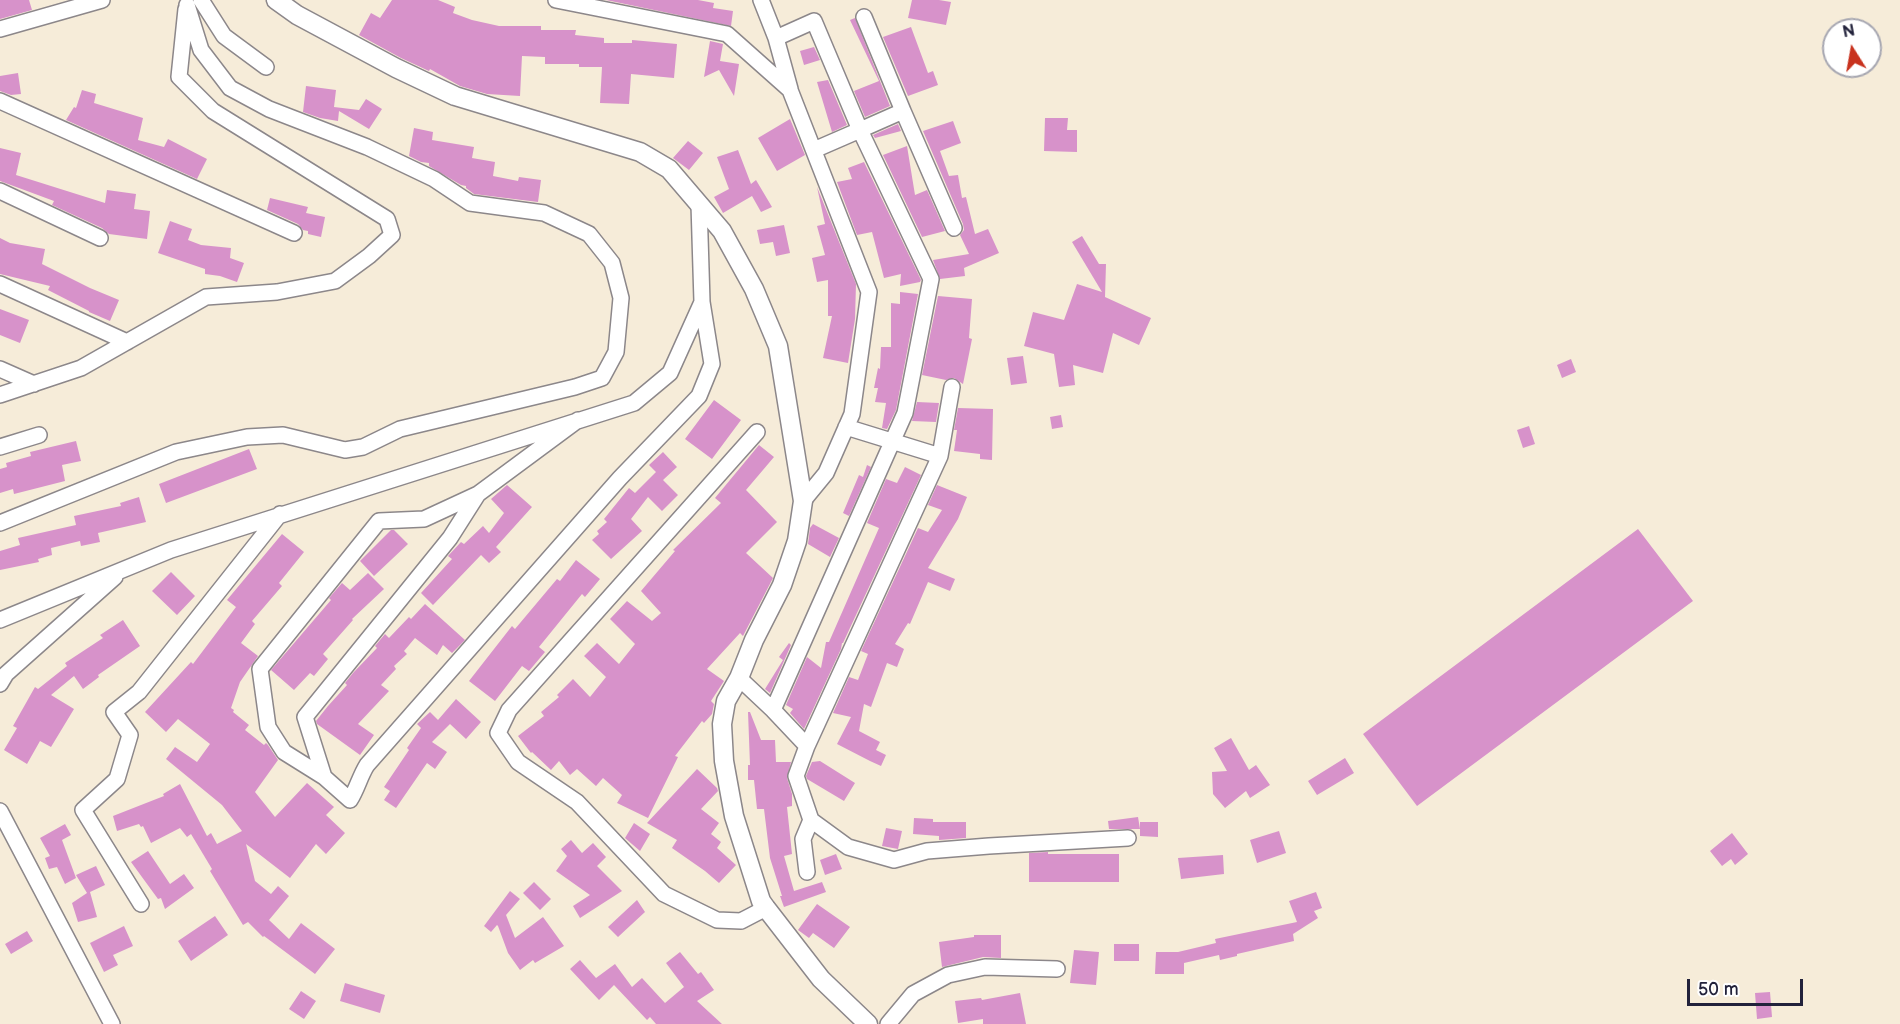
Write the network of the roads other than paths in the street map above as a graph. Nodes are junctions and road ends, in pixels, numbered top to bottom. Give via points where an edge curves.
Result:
1 (102, 0) edge
2 (276, 0) edge
3 (556, 0) edge
4 (761, 0) edge
5 (191, 2) edge
6 (864, 17) dead end
7 (0, 29) edge
8 (776, 38) junction
9 (266, 67) dead end
10 (790, 90) junction
11 (0, 101) edge
12 (903, 111) junction
13 (860, 130) junction
14 (814, 150) junction
15 (0, 191) edge
16 (699, 204) junction
17 (954, 228) dead end
18 (294, 233) dead end
19 (100, 237) dead end
20 (0, 284) edge
21 (702, 302) junction
22 (127, 342) junction
23 (0, 369) edge
24 (34, 384) junction
25 (952, 387) dead end
26 (0, 395) edge
27 (578, 420) junction
28 (846, 427) junction
29 (757, 432) dead end
30 (39, 435) dead end
31 (894, 442) junction
32 (0, 447) edge
33 (940, 456) junction
34 (478, 494) junction
35 (803, 501) junction
36 (280, 514) junction
37 (0, 523) edge
38 (124, 569) junction
39 (0, 620) edge
40 (739, 678) junction
41 (0, 684) edge
42 (773, 710) junction
43 (807, 746) junction
44 (324, 777) junction
45 (0, 811) edge
46 (811, 820) junction
47 (1128, 838) dead end
48 (807, 872) dead end
49 (141, 904) dead end
50 (766, 908) junction
51 (1057, 969) dead end
52 (112, 1024) edge
53 (868, 1024) edge
54 (888, 1024) edge

1 - 7 street
2 - 16 street via 297,15 455,96 640,152 669,169
3 - 10 street via 727,34
4 - 8 street
5 - 9 street via 224,36
5 - 22 street via 179,77 213,111 387,219 392,234 335,281 277,292 206,297
5 - 37 street via 201,50 230,88 269,109 425,174 470,203 544,213 589,234 612,263 621,298 616,352 602,378 400,429 363,447 345,450 283,435 247,437 176,452
6 - 12 street
8 - 10 street
8 - 13 street via 814,21
10 - 14 street
11 - 18 street
12 - 13 street
12 - 17 street
13 - 14 street
13 - 31 street via 931,279 905,413
14 - 28 street via 869,292 852,414
15 - 19 street
16 - 21 street
16 - 35 street via 722,231 754,289 778,346
20 - 22 street
21 - 27 street via 670,373 634,403
21 - 44 street via 712,364 699,396 620,478 367,765 350,800
22 - 24 street via 81,368
23 - 24 street
24 - 26 street
25 - 33 street
27 - 34 street
27 - 36 street
28 - 31 street
28 - 35 street via 826,473
29 - 50 street via 509,710 498,733 518,762 577,802 664,894 717,920 741,921
30 - 32 street
31 - 33 street
31 - 42 street
33 - 43 street
34 - 44 street via 450,538 305,717
34 - 44 street via 424,519 379,521 260,669 268,727 284,752
35 - 40 street via 797,541 782,585
36 - 38 street
36 - 49 street via 139,692 114,712 130,735 117,779 83,810
38 - 39 street
38 - 41 street via 6,674
40 - 42 street
40 - 50 street via 726,701 722,724 724,761 734,816
42 - 43 street
43 - 46 street via 796,776
45 - 52 street
46 - 47 street via 848,847 894,860 948,849
46 - 48 street via 802,839
50 - 53 street via 821,979
51 - 54 street via 985,967 948,975 913,994

